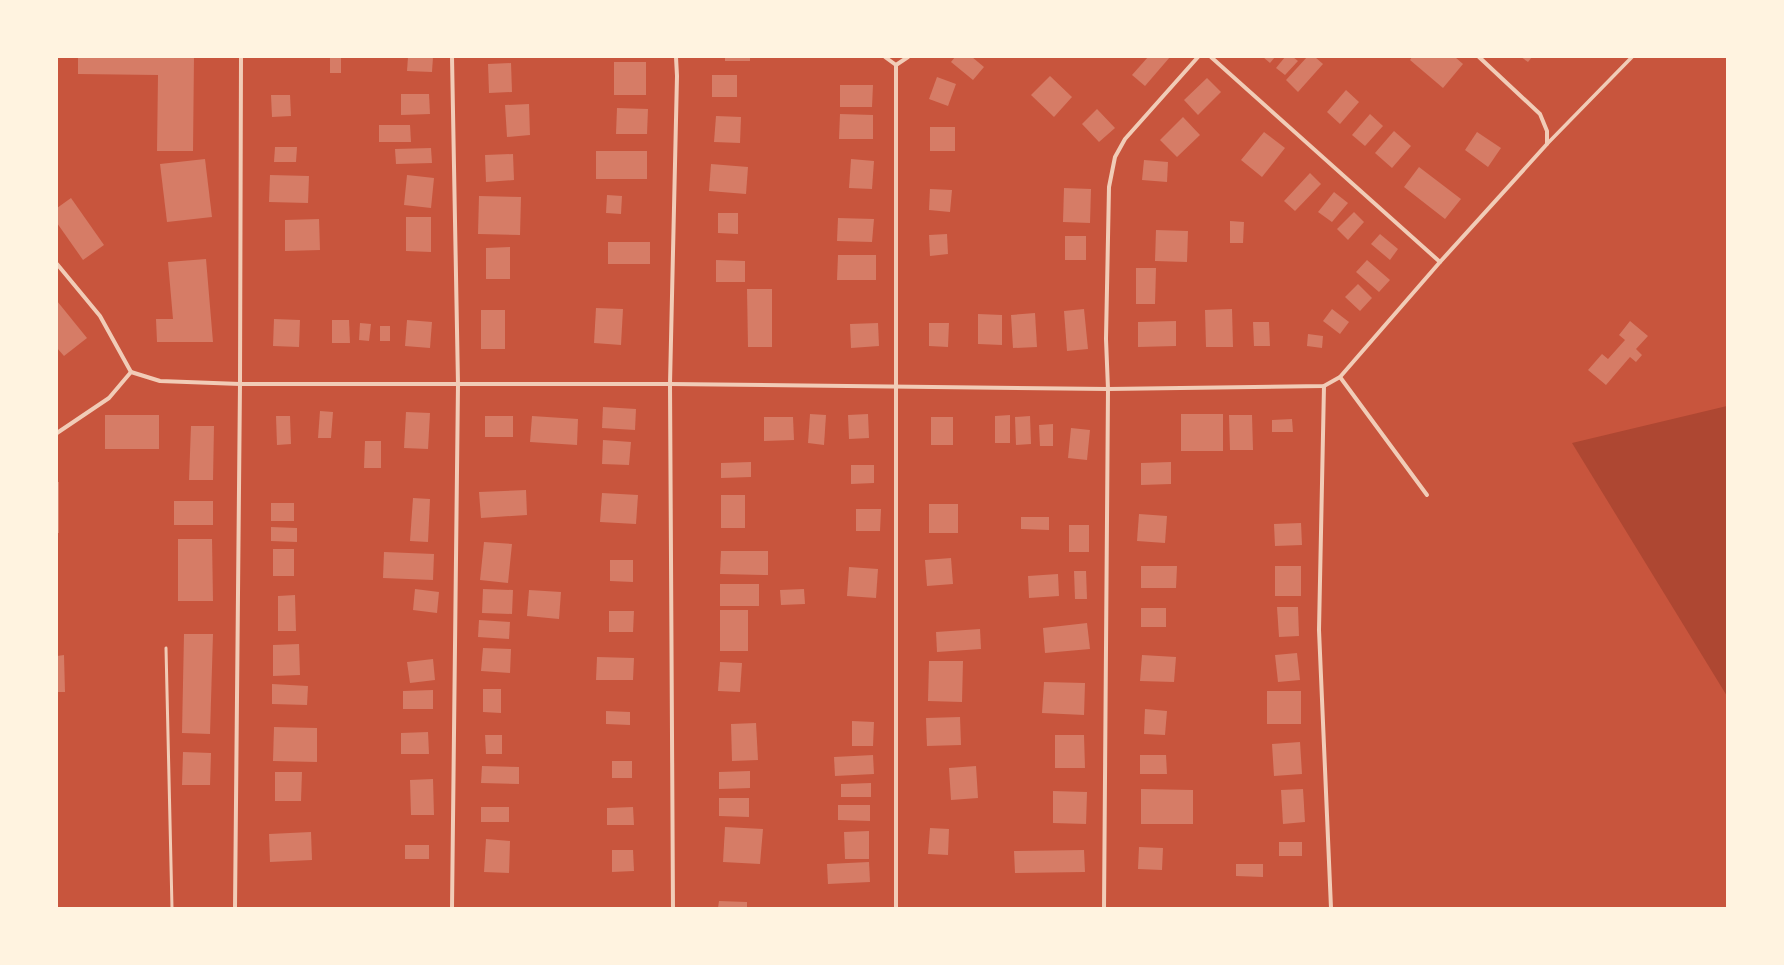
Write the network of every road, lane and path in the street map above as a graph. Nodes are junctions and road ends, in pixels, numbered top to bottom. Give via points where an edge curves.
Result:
1 (241, 57) edge
2 (452, 57) edge
3 (676, 57) edge
4 (885, 57) edge
5 (908, 57) edge
6 (1198, 57) edge
7 (1211, 57) edge
8 (1479, 57) edge
9 (1632, 57) edge
10 (896, 65) junction
11 (1547, 144) junction
12 (1440, 262) junction
13 (57, 264) edge
14 (131, 372) junction
15 (1340, 376) junction
16 (240, 384) junction
17 (458, 384) junction
18 (670, 384) junction
19 (1324, 386) junction
20 (896, 387) junction
21 (1108, 389) junction
22 (57, 433) edge
23 (1427, 495) dead end
24 (166, 648) dead end
25 (172, 908) edge
26 (235, 908) edge
27 (452, 908) edge
28 (673, 908) edge
29 (896, 908) edge
30 (1104, 908) edge
31 (1331, 908) edge

1 - 16 street
2 - 17 street
3 - 18 street
4 - 10 street
5 - 10 street
6 - 21 street via 1125,139 1115,157 1109,186 1106,339
7 - 12 street
8 - 11 street via 1540,114 1547,131
9 - 11 street
10 - 20 street
11 - 12 street
12 - 15 street
13 - 14 street via 100,316
14 - 16 street via 160,381
14 - 22 street via 109,398
15 - 19 street
15 - 23 street
16 - 17 street
16 - 26 street
17 - 18 street
17 - 27 street
18 - 20 street
18 - 28 street
19 - 21 street
19 - 31 street via 1319,630
20 - 21 street
20 - 29 street
21 - 30 street
24 - 25 lane

